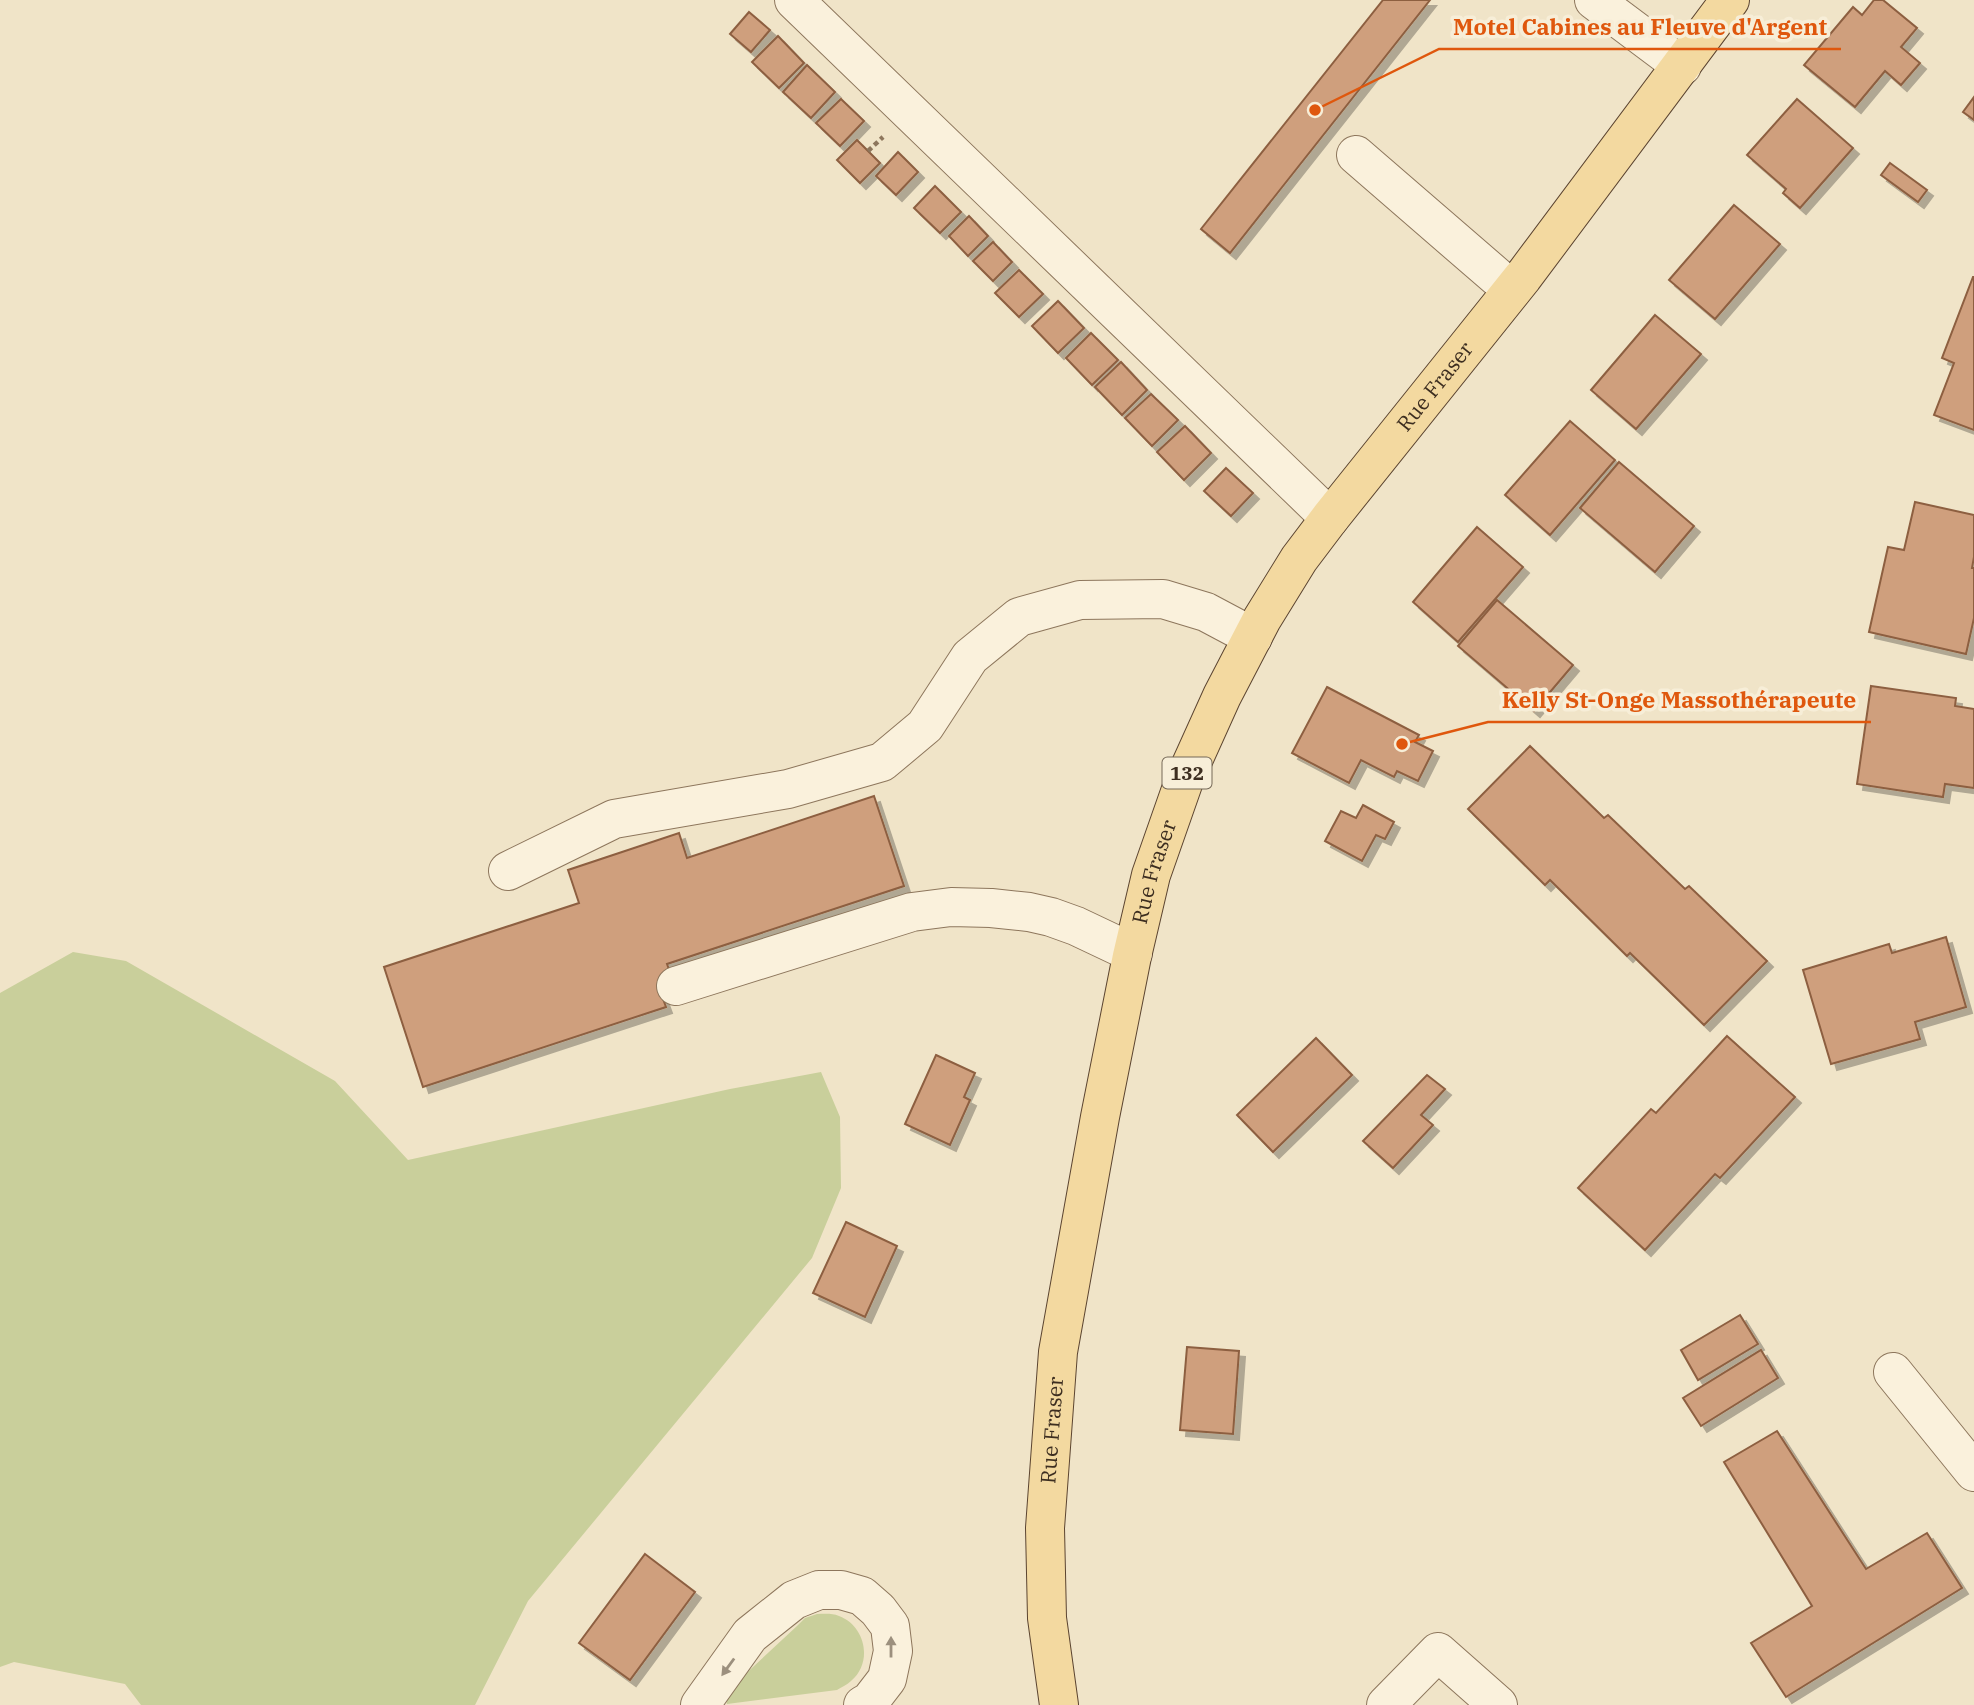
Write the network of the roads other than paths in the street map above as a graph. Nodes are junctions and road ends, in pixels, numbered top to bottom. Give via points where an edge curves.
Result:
1 (794, 0) edge
2 (1594, 0) edge
3 (1730, 0) edge
4 (1682, 66) junction
5 (1356, 155) dead end
6 (1512, 290) junction
7 (1330, 518) junction
8 (1253, 637) junction
9 (508, 871) dead end
10 (1133, 953) junction
11 (676, 986) dead end
12 (1893, 1372) dead end
13 (1974, 1472) edge
14 (700, 1705) edge
15 (863, 1705) edge
16 (1059, 1705) edge
17 (1386, 1705) edge
18 (1499, 1705) edge

1 - 7 street
2 - 4 street
3 - 4 main road, Rue Fraser / 132
4 - 6 main road, Rue Fraser / 132
5 - 6 street
6 - 7 main road, Rue Fraser / 132
7 - 8 main road, Rue Fraser / 132 via 1299,559
8 - 9 street via 1206,612 1163,599 1080,600 1019,617 970,657 925,726 882,762 788,789 614,819
8 - 10 main road, Rue Fraser / 132 via 1185,778 1151,875
10 - 11 street via 1051,917 951,906 912,912
10 - 16 main road, Rue Fraser / 132 via 1058,1352 1045,1528 1047,1618
12 - 13 street
15 -> 14 street via 887,1679 893,1651 890,1626 862,1596 841,1590 818,1590 772,1616 750,1635
17 - 18 street via 1438,1652

